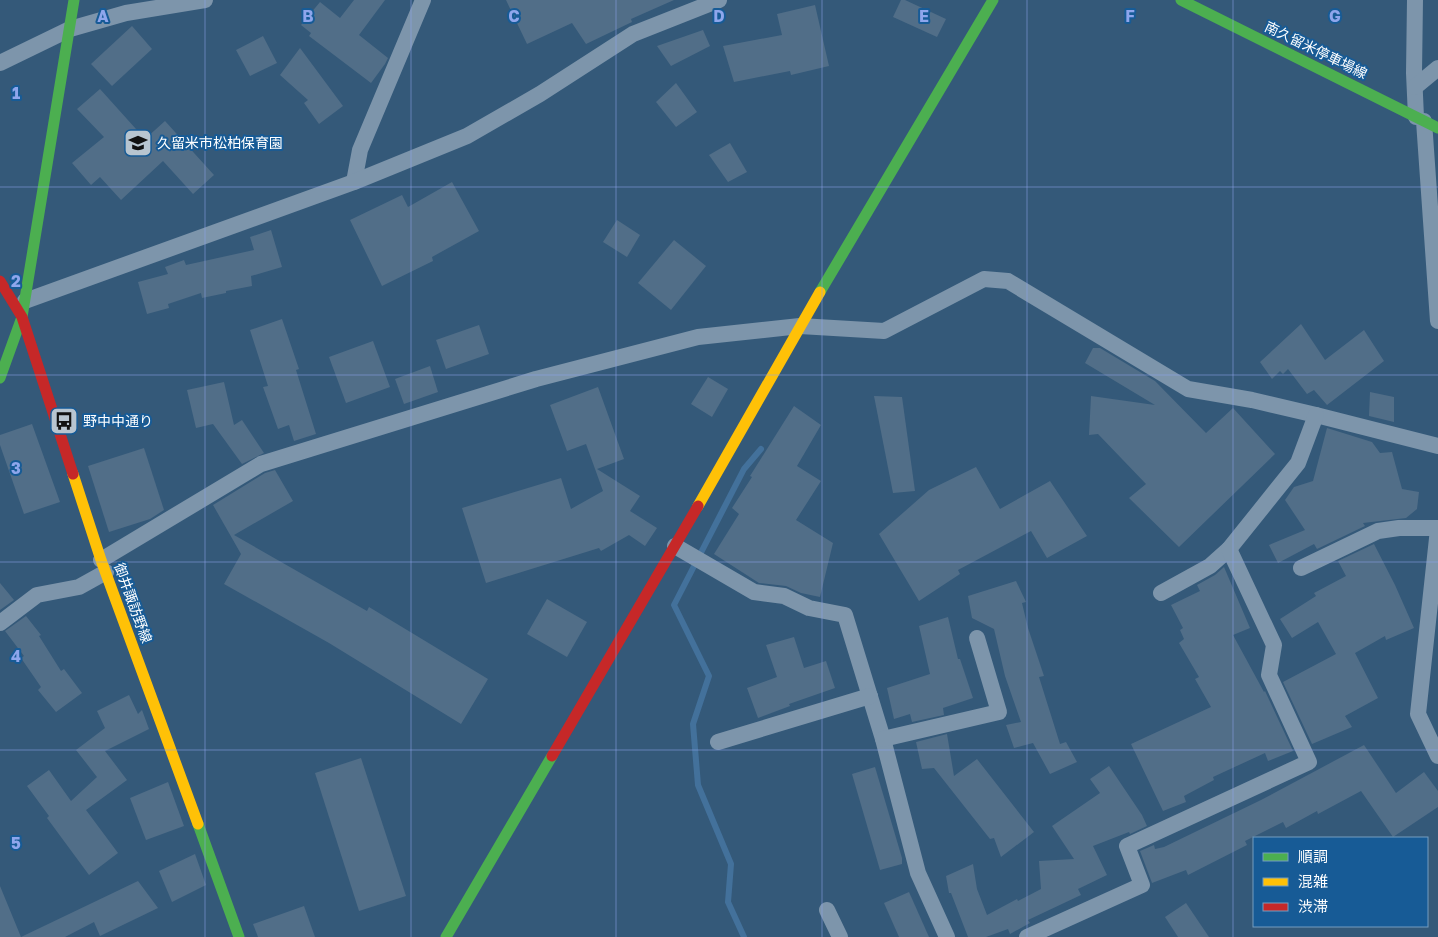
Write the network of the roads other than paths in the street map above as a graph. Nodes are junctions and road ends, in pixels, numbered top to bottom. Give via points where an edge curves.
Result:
1 (74, 0) edge
2 (205, 0) edge
3 (423, 0) edge
4 (719, 0) edge
5 (993, 0) edge
6 (1181, 0) edge
7 (1415, 0) edge
8 (70, 29) junction
9 (0, 63) edge
10 (1438, 68) edge
11 (1415, 88) junction
12 (1426, 122) edge
13 (354, 182) junction
14 (0, 281) edge
15 (24, 309) junction
16 (1438, 321) edge
17 (800, 326) junction
18 (5, 350) edge
19 (0, 378) edge
20 (1316, 415) junction
21 (1438, 446) edge
22 (1438, 528) edge
23 (675, 546) junction
24 (1229, 549) junction
25 (104, 566) junction
26 (1301, 568) dead end
27 (1161, 593) dead end
28 (0, 624) edge
29 (977, 638) dead end
30 (870, 696) junction
31 (883, 739) junction
32 (718, 742) dead end
33 (1438, 756) edge
34 (827, 910) dead end
35 (239, 937) edge
36 (446, 937) edge
37 (840, 937) edge
38 (946, 937) edge
39 (1027, 937) edge

1 - 8 street
2 - 8 street via 126,13
3 - 13 street via 360,150
4 - 13 street via 633,34 467,136
5 - 17 street
6 - 12 street, 南久留米停車場線
7 - 11 street
8 - 9 street
8 - 15 street
10 - 11 street
11 - 12 street
12 - 16 street
13 - 15 street
14 - 15 street, 御井諏訪野線
15 - 18 street
15 - 25 street, 御井諏訪野線
17 - 20 street via 884,331 984,279 1008,281 1188,389
17 - 23 street
17 - 25 street via 698,337 536,379 260,464
18 - 19 street
20 - 21 street
20 - 24 street via 1298,463
22 - 26 street via 1378,531
22 - 33 street via 1418,714
23 - 30 street via 754,592 784,596 809,608 845,614
23 - 36 street
24 - 27 street via 1210,566
24 - 39 street via 1274,646 1269,675 1309,762 1127,846 1142,885
25 - 28 street via 79,587 36,595
25 - 35 street, 御井諏訪野線
29 - 31 street via 999,712
30 - 31 street
30 - 32 street
31 - 38 street via 918,873
34 - 37 street

